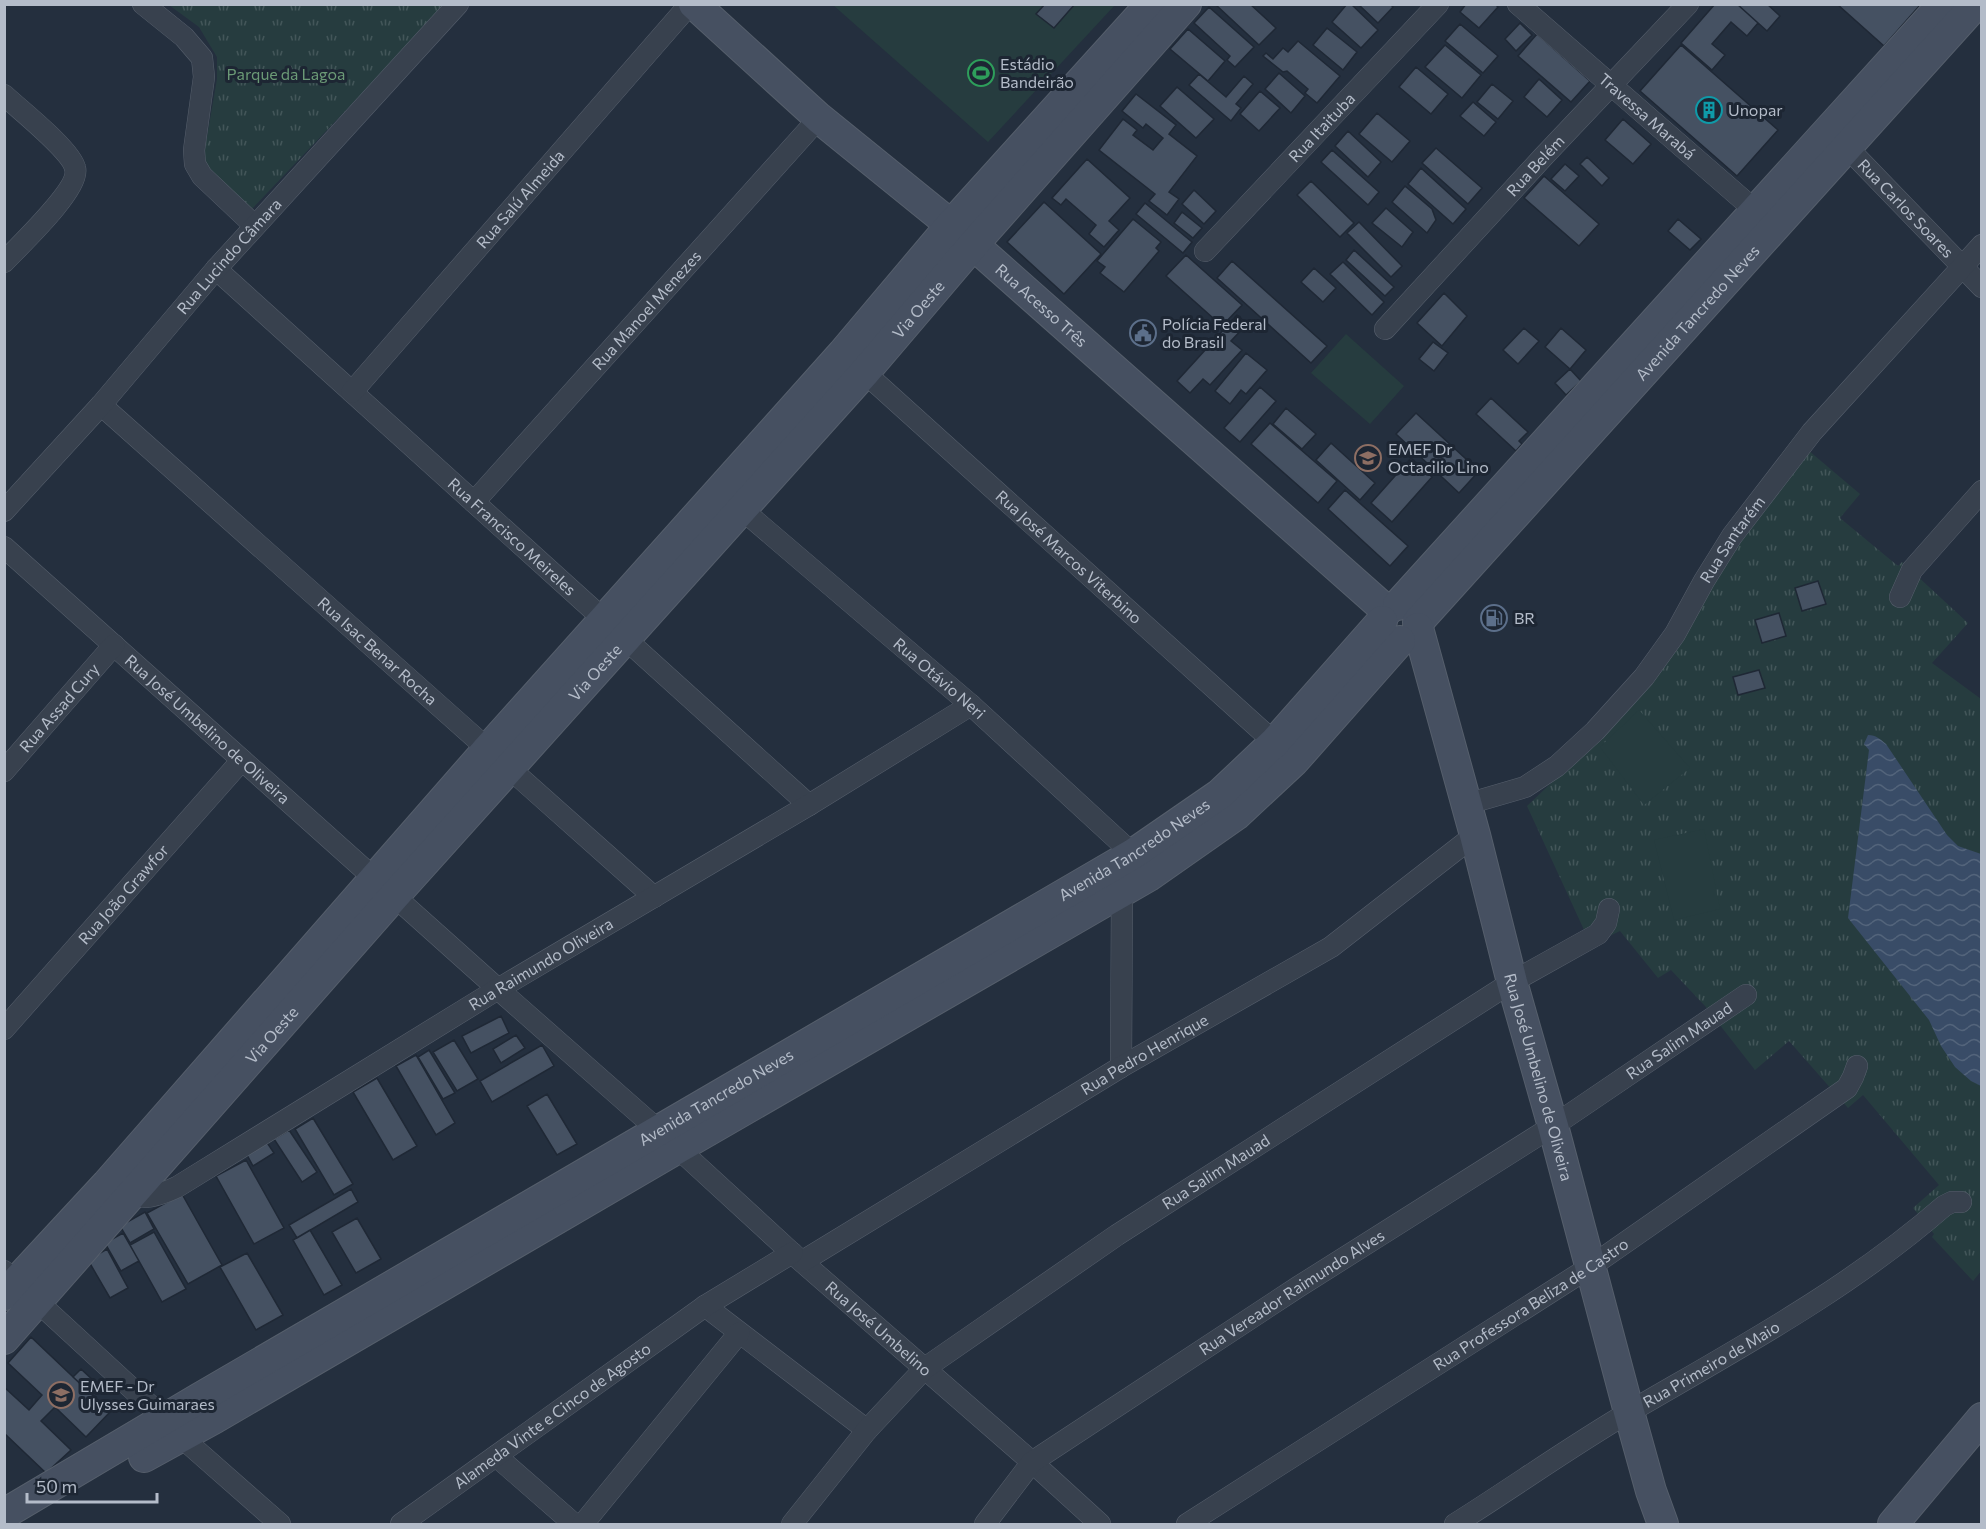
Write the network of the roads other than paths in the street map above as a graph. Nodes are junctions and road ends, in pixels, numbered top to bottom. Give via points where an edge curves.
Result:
1 (143, 4) edge
2 (458, 4) edge
3 (692, 4) edge
4 (1151, 4) edge
5 (1186, 4) edge
6 (1438, 4) edge
7 (1518, 4) edge
8 (1688, 4) edge
9 (1943, 4) edge
10 (1977, 4) edge
11 (1611, 86) junction
12 (9, 108) edge
13 (819, 118) junction
14 (1838, 139) junction
15 (1765, 219) junction
16 (951, 225) junction
17 (255, 226) junction
18 (1982, 244) edge
19 (973, 245) junction
20 (1205, 251) dead end
21 (4, 262) edge
22 (1961, 267) junction
23 (216, 269) junction
24 (1982, 287) edge
25 (1385, 329) dead end
26 (843, 353) junction
27 (864, 373) junction
28 (352, 392) junction
29 (101, 405) junction
30 (1982, 490) edge
31 (731, 499) junction
32 (474, 502) junction
33 (4, 511) edge
34 (4, 547) edge
35 (1900, 597) dead end
36 (604, 620) junction
37 (1401, 624) junction
38 (626, 640) junction
39 (114, 645) junction
40 (1426, 664) joint
41 (971, 705) junction
42 (488, 749) junction
43 (1285, 752) junction
44 (242, 760) junction
45 (510, 768) junction
46 (4, 771) edge
47 (1467, 804) junction
48 (809, 805) junction
49 (1475, 835) junction
50 (1141, 865) junction
51 (1122, 893) junction
52 (393, 894) junction
53 (654, 897) junction
54 (1610, 909) dead end
55 (1512, 982) junction
56 (498, 990) junction
57 (1746, 995) dead end
58 (4, 1029) edge
59 (1857, 1066) dead end
60 (1121, 1067) junction
61 (1553, 1126) junction
62 (668, 1139) junction
63 (119, 1189) junction
64 (1961, 1202) dead end
65 (798, 1257) junction
66 (1590, 1267) junction
67 (15, 1288) edge
68 (705, 1306) junction
69 (739, 1333) junction
70 (4, 1339) edge
71 (925, 1368) junction
72 (1629, 1413) junction
73 (1982, 1418) edge
74 (173, 1428) junction
75 (867, 1430) junction
76 (495, 1456) junction
77 (1032, 1462) junction
78 (4, 1515) edge
79 (27, 1524) edge
80 (280, 1524) edge
81 (400, 1524) edge
82 (574, 1524) edge
83 (583, 1524) edge
84 (792, 1524) edge
85 (985, 1524) edge
86 (1100, 1524) edge
87 (1187, 1524) edge
88 (1455, 1524) edge
89 (1663, 1524) edge
90 (1893, 1524) edge

1 - 17 street via 184,37 201,57 204,76 195,164 202,176
2 - 17 street, Rua Lucindo Câmara
3 - 13 street, Rua Acesso Três
3 - 28 street, Rua Salú Almeida
4 - 16 street, Via Oeste
5 - 19 street, Via Oeste
6 - 20 street, Rua Itaituba
7 - 11 street, Travessa Marabá
8 - 11 street, Rua Belém
9 - 14 street, Avenida Tancredo Neves
10 - 14 street, Avenida Tancredo Neves
11 - 15 street, Travessa Marabá
11 - 25 street, Rua Belém
12 - 21 street via 67,154 75,177 60,202
13 - 16 street, Rua Acesso Três
13 - 32 street, Rua Manoel Menezes
14 - 15 street, Avenida Tancredo Neves
14 - 22 street, Rua Carlos Soares
15 - 37 street, Avenida Tancredo Neves
16 - 19 street, Rua Acesso Três
16 - 26 street, Via Oeste
17 - 23 street, Rua Lucindo Câmara
18 - 22 street, Rua Santarém
19 - 27 street, Via Oeste
19 - 37 street, Rua Acesso Três
22 - 24 street, Rua Carlos Soares
22 - 47 street, Rua Santarém via 1812,432 1732,536 1675,634 1644,677 1602,723 1557,766 1524,787
23 - 28 street, Rua Francisco Meireles
23 - 29 street, Rua Lucindo Câmara
26 - 27 street, Rua José Marcos Viterbino
26 - 31 street, Via Oeste
27 - 31 street, Via Oeste
27 - 43 street, Rua José Marcos Viterbino
28 - 32 street, Rua Francisco Meireles
29 - 33 street, Rua Lucindo Câmara
29 - 42 street, Rua Isac Benar Rocha
30 - 35 street via 1912,570
31 - 36 street, Via Oeste
31 - 38 street, Via Oeste
31 - 41 street, Rua Otávio Neri
32 - 36 street, Rua Francisco Meireles
34 - 39 street, Rua José Umbelino de Oliveira
36 - 38 street, Rua Francisco Meireles
36 - 42 street, Via Oeste
37 - 40 street, Rua Acesso Três
37 - 43 street, Avenida Tancredo Neves
38 - 45 street, Via Oeste
38 - 48 street, Rua Francisco Meireles
39 - 44 street, Rua José Umbelino de Oliveira
39 - 46 street, Rua Assad Cury
40 - 47 street, Rua José Umbelino de Oliveira
41 - 48 street, Rua Raimundo Oliveira
41 - 50 street, Rua Otávio Neri
42 - 45 street, Rua Isac Benar Rocha
42 - 52 street, Via Oeste
43 - 50 street, Avenida Tancredo Neves via 1236,815
44 - 52 street, Rua José Umbelino de Oliveira
44 - 58 street, Rua João Grawfor
45 - 52 street, Via Oeste
45 - 53 street, Rua Isac Benar Rocha
47 - 49 street, Rua José Umbelino de Oliveira
48 - 53 street, Rua Raimundo Oliveira
49 - 55 street, Rua José Umbelino de Oliveira
49 - 60 street, Rua Pedro Henrique via 1331,947
50 - 51 street, Avenida Tancredo Neves
50 - 62 street, Avenida Tancredo Neves
51 - 60 street
51 - 62 street, Avenida Tancredo Neves
52 - 56 street, Rua José Umbelino de Oliveira
52 - 63 street, Via Oeste
53 - 56 street, Rua Raimundo Oliveira
54 - 55 street, Rua Salim Mauad via 1598,934
55 - 61 street, Rua José Umbelino de Oliveira
55 - 71 street, Rua Salim Mauad via 1118,1235
56 - 62 street, Rua José Umbelino
56 - 63 street, Rua Raimundo Oliveira via 177,1187 144,1198
57 - 61 street, Rua Salim Mauad
59 - 66 street, Rua Professora Beliza de Castro via 1847,1088
60 - 65 street, Rua Pedro Henrique
61 - 66 street, Rua José Umbelino de Oliveira
61 - 77 street, Rua Vereador Raimundo Alves
62 - 65 street, Rua José Umbelino
62 - 74 street, Avenida Tancredo Neves via 214,1418
63 - 67 street, Via Oeste
64 - 72 street, Rua Primeiro de Maio via 1944,1206 1846,1282 1785,1322
65 - 68 street, Alameda Vinte e Cinco de Agosto
65 - 71 street, Rua José Umbelino
66 - 72 street, Rua José Umbelino de Oliveira
66 - 87 street, Rua Professora Beliza de Castro
67 - 70 street, Via Oeste
67 - 74 street
68 - 69 street
68 - 76 street, Alameda Vinte e Cinco de Agosto
69 - 75 street
69 - 83 street
71 - 75 street, Rua Salim Mauad
71 - 77 street, Rua José Umbelino
72 - 88 street, Rua Primeiro de Maio
72 - 89 street, Rua José Umbelino de Oliveira
73 - 90 street
74 - 78 street, Avenida Tancredo Neves
74 - 79 street, Avenida Tancredo Neves
74 - 80 street
75 - 84 street, Rua Salim Mauad
76 - 81 street, Alameda Vinte e Cinco de Agosto
76 - 82 street
77 - 85 street, Rua Vereador Raimundo Alves
77 - 86 street, Rua José Umbelino

